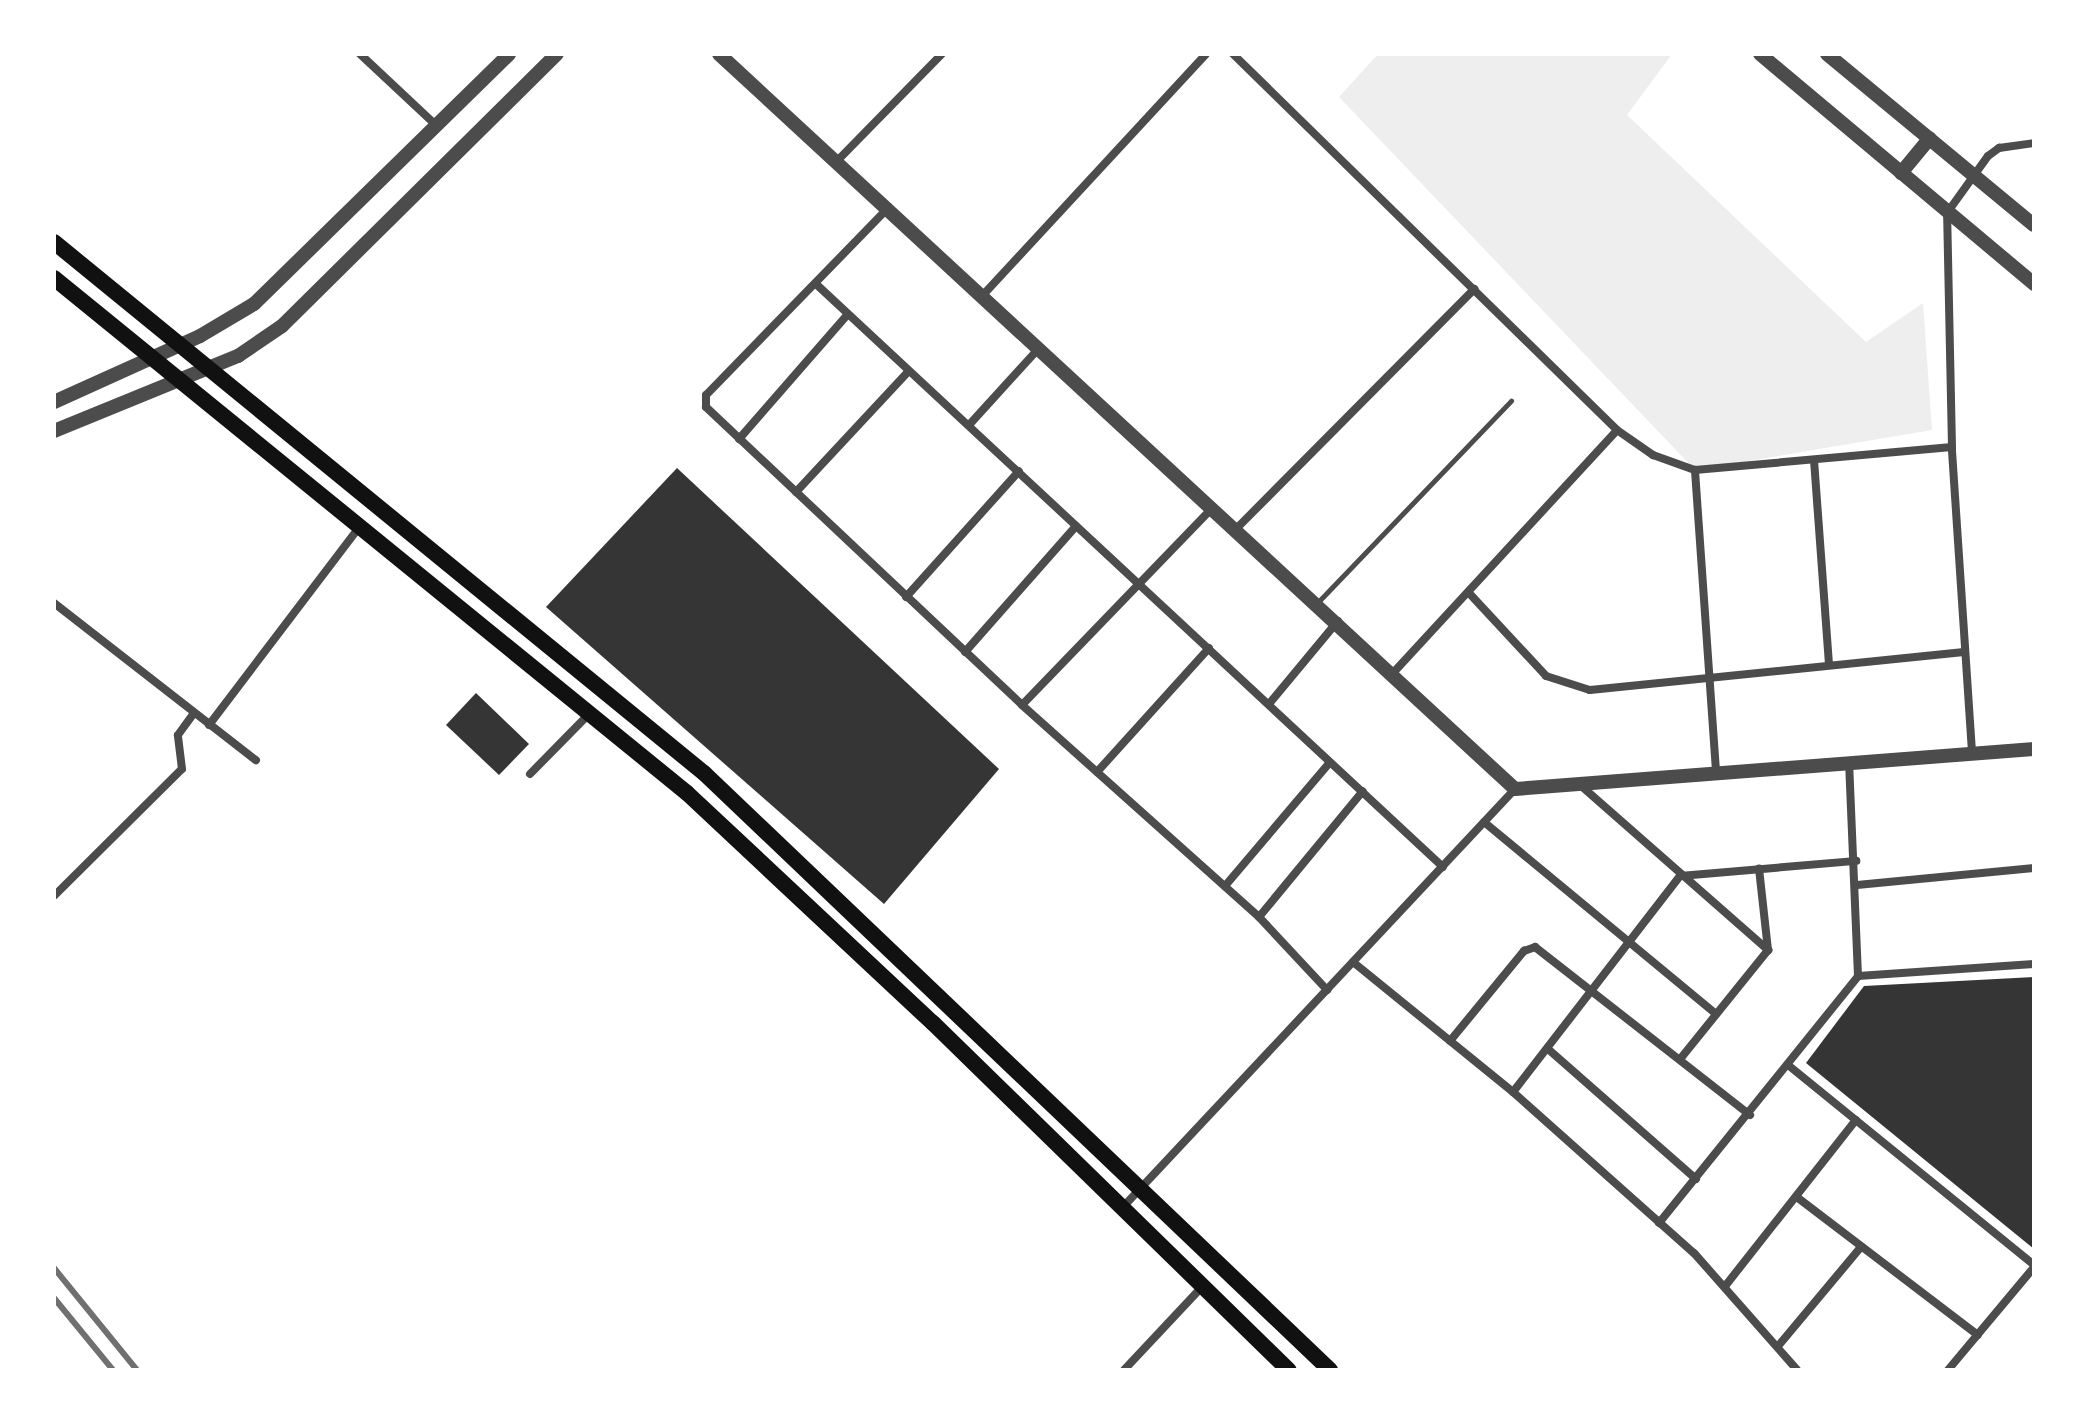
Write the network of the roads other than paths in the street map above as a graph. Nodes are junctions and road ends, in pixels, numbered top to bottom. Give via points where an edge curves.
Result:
1 (360, 54) edge
2 (509, 54) edge
3 (557, 54) edge
4 (719, 54) edge
5 (942, 54) edge
6 (1206, 54) edge
7 (1233, 54) edge
8 (1760, 54) edge
9 (1827, 54) edge
10 (436, 125) junction
11 (1930, 138) junction
12 (2034, 143) edge
13 (839, 159) junction
14 (1901, 173) junction
15 (1973, 173) junction
16 (889, 207) junction
17 (1947, 213) junction
18 (2034, 225) edge
19 (54, 242) edge
20 (54, 278) edge
21 (816, 284) junction
22 (2034, 284) edge
23 (1474, 289) junction
24 (983, 295) junction
25 (847, 315) junction
26 (182, 344) junction
27 (1040, 348) junction
28 (152, 358) junction
29 (211, 367) junction
30 (908, 372) junction
31 (180, 381) junction
32 (1511, 401) dead end
33 (54, 402) edge
34 (969, 425) junction
35 (1617, 430) junction
36 (54, 431) edge
37 (739, 439) junction
38 (1952, 447) junction
39 (1814, 460) junction
40 (1695, 470) junction
41 (1019, 471) junction
42 (796, 492) junction
43 (1213, 507) junction
44 (361, 525) junction
45 (1076, 526) junction
46 (1237, 528) junction
47 (1136, 582) junction
48 (1469, 593) junction
49 (906, 597) junction
50 (1318, 602) junction
51 (54, 603) edge
52 (1338, 621) junction
53 (1209, 648) junction
54 (965, 652) junction
55 (1964, 652) junction
56 (1829, 664) junction
57 (1393, 673) junction
58 (1710, 675) junction
59 (1269, 704) junction
60 (1022, 705) junction
61 (194, 713) junction
62 (590, 713) junction
63 (209, 725) junction
64 (2034, 749) edge
65 (1972, 752) junction
66 (256, 760) dead end
67 (1849, 761) junction
68 (1330, 762) junction
69 (1716, 771) junction
70 (1097, 772) junction
71 (530, 774) dead end
72 (1578, 784) junction
73 (1515, 789) junction
74 (1363, 791) junction
75 (1484, 822) junction
76 (1856, 861) junction
77 (1443, 867) junction
78 (1759, 868) junction
79 (2034, 868) edge
80 (1680, 876) junction
81 (1857, 885) junction
82 (1225, 886) junction
83 (54, 896) edge
84 (1259, 917) junction
85 (1626, 944) junction
86 (1768, 950) junction
87 (1353, 962) junction
88 (2034, 964) edge
89 (1858, 976) junction
90 (1327, 990) junction
91 (1593, 991) junction
92 (1715, 1013) junction
93 (1450, 1041) junction
94 (1548, 1049) junction
95 (1681, 1058) junction
96 (1788, 1065) junction
97 (1513, 1092) junction
98 (1750, 1115) junction
99 (1856, 1120) junction
100 (1696, 1179) junction
101 (1143, 1186) junction
102 (1798, 1198) junction
103 (1123, 1207) junction
104 (1659, 1223) junction
105 (1861, 1247) junction
106 (2034, 1266) edge
107 (1726, 1285) junction
108 (1201, 1288) junction
109 (1978, 1335) junction
110 (1779, 1345) junction
111 (1124, 1370) edge
112 (1289, 1370) edge
113 (1330, 1370) edge
114 (1797, 1370) edge
115 (1948, 1370) edge

1 - 10 street
2 - 10 street
3 - 29 street via 303,308 238,356
4 - 13 street
5 - 13 street
6 - 24 street
7 - 23 street
8 - 14 street
9 - 11 street
10 - 26 street via 278,283
11 - 14 street
11 - 15 street
12 - 15 street via 1999,148
13 - 16 street
14 - 17 street
15 - 17 street
15 - 18 street
16 - 21 street
16 - 24 street
17 - 22 street
17 - 38 street
19 - 26 main road
20 - 28 main road
21 - 25 street
21 - 37 street via 706,395 706,407
23 - 35 street
23 - 46 street
24 - 27 street
25 - 30 street
25 - 37 street
26 - 28 street
26 - 29 main road
27 - 34 street
27 - 43 street
28 - 31 main road
28 - 33 street
29 - 31 street
29 - 101 main road via 704,773
30 - 34 street
30 - 42 street
31 - 36 street
31 - 44 main road
32 - 50 lane
34 - 41 street
35 - 40 street via 1653,455
35 - 48 street
37 - 42 street
38 - 39 street
38 - 55 street
39 - 40 street
39 - 56 street
40 - 58 street
41 - 45 street
41 - 49 street
42 - 49 street
43 - 46 street
43 - 47 street
44 - 62 main road
44 - 63 street
45 - 47 street
45 - 54 street
46 - 50 street
47 - 53 street
47 - 60 street
48 - 57 street
48 - 58 street via 1546,676 1568,686 1590,690
49 - 54 street
50 - 52 street
51 - 61 street
52 - 57 street
52 - 59 street
53 - 59 street
53 - 70 street
54 - 60 street
55 - 56 street
55 - 65 street
56 - 58 street
57 - 73 street
58 - 69 street
59 - 68 street
60 - 70 street
61 - 63 street
61 - 83 street via 178,735 182,769
62 - 71 street
62 - 103 main road via 687,793
63 - 66 street
64 - 65 street
65 - 67 street
67 - 69 street
67 - 76 street
68 - 74 street
68 - 82 street
69 - 72 street
70 - 82 street
72 - 73 street
72 - 80 street
73 - 75 street
74 - 77 street
74 - 84 street
75 - 77 street
75 - 85 street
76 - 78 street
76 - 81 street
77 - 87 street
78 - 80 street
78 - 86 street
79 - 81 street
80 - 85 street
80 - 86 street
81 - 89 street
82 - 84 street
84 - 90 street
85 - 91 street
85 - 92 street
86 - 92 street
87 - 90 street
87 - 93 street
88 - 89 street
89 - 96 street
90 - 101 street
91 - 93 street via 1535,947 1524,951
91 - 94 street
91 - 95 street
92 - 95 street
93 - 97 street
94 - 97 street
94 - 100 street
95 - 98 street
96 - 98 street
96 - 99 street
97 - 104 street
98 - 100 street
99 - 102 street
99 - 106 street
100 - 104 street
101 - 103 street
101 - 113 main road
102 - 105 street
102 - 107 street
103 - 108 main road
104 - 107 street
105 - 109 street
105 - 110 street
106 - 109 street
107 - 110 street
108 - 111 street
108 - 112 main road
109 - 115 street
110 - 114 street

